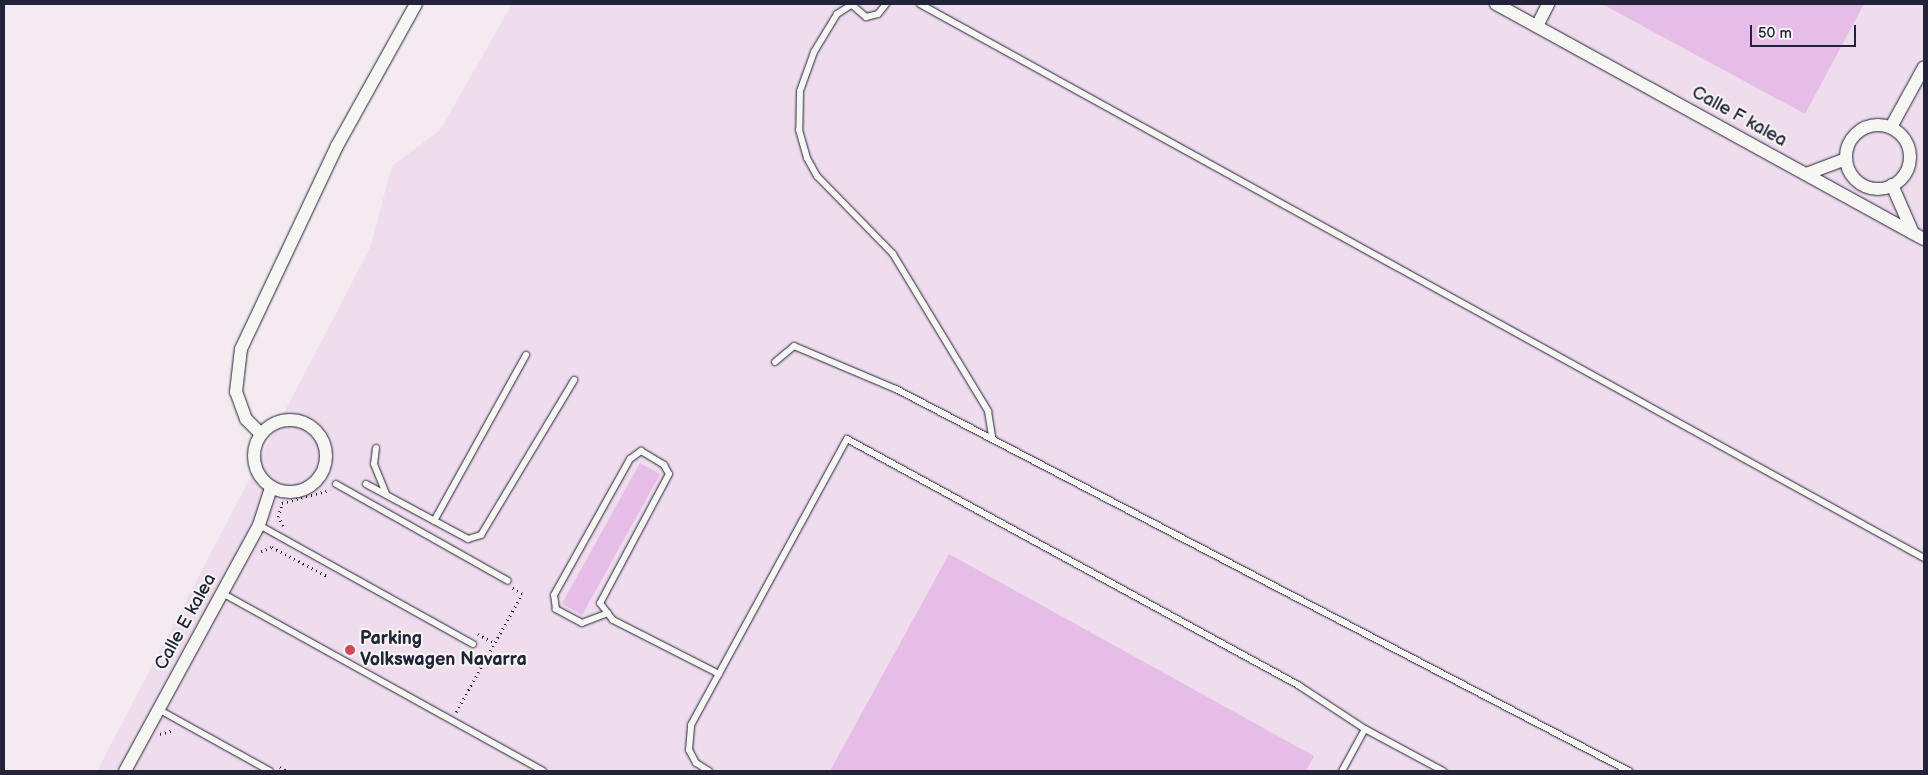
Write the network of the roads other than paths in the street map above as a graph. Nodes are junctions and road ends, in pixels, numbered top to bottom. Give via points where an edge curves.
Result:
1 (416, 4) edge
2 (851, 4) edge
3 (886, 4) edge
4 (920, 4) edge
5 (1496, 4) edge
6 (1548, 4) edge
7 (1537, 26) junction
8 (1924, 67) edge
9 (1891, 127) junction
10 (1846, 159) junction
11 (1806, 174) junction
12 (1892, 185) junction
13 (1913, 233) junction
14 (1924, 239) edge
15 (526, 355) dead end
16 (775, 362) dead end
17 (574, 380) dead end
18 (261, 434) junction
19 (992, 437) junction
20 (376, 448) dead end
21 (336, 484) dead end
22 (366, 484) dead end
23 (271, 487) junction
24 (387, 495) junction
25 (434, 521) junction
26 (259, 525) junction
27 (1924, 558) edge
28 (507, 583) road end
29 (222, 593) junction
30 (608, 614) junction
31 (473, 644) dead end
32 (719, 674) junction
33 (158, 709) junction
34 (1365, 729) junction
35 (125, 771) edge
36 (270, 771) edge
37 (543, 771) edge
38 (709, 771) edge
39 (1342, 771) edge
40 (1443, 771) edge
41 (1629, 771) edge

1 - 18 street via 337,146 241,348 236,392 246,419
2 - 3 lane via 860,15 872,17
2 - 19 lane via 837,14 818,44 800,91 799,130 808,158 817,176 893,254 988,411
4 - 27 lane
5 - 7 street, Calle F kalea
6 - 7 street
7 - 11 street, Calle F kalea
8 - 9 street
9 - 10 street via 1863,128 1850,141
9 - 12 street via 1905,140 1910,158 1903,177
10 - 11 street
10 - 12 street via 1856,180 1868,188
11 - 13 street, Calle F kalea
12 - 13 street
13 - 14 street, Calle F kalea
15 - 25 lane
16 - 19 lane via 794,346
17 - 25 lane via 481,535 468,538
18 - 23 street via 253,456 255,468
18 - 23 street via 279,420 302,421 313,427 325,446 324,471 317,481 294,492
19 - 41 lane
20 - 24 lane via 374,464
21 - 28 lane
22 - 24 lane
23 - 26 street, Calle E kalea
24 - 25 lane
26 - 29 street, Calle E kalea
26 - 31 lane
29 - 33 street, Calle E kalea
29 - 37 lane
30 - 30 lane via 600,603 669,474 664,465 641,451 630,459 554,595 556,609 582,623
30 - 32 lane
32 - 34 lane via 847,439 1298,685
32 - 38 lane via 687,739 696,763
33 - 35 street, Calle E kalea
33 - 36 lane
34 - 39 lane
34 - 40 lane

